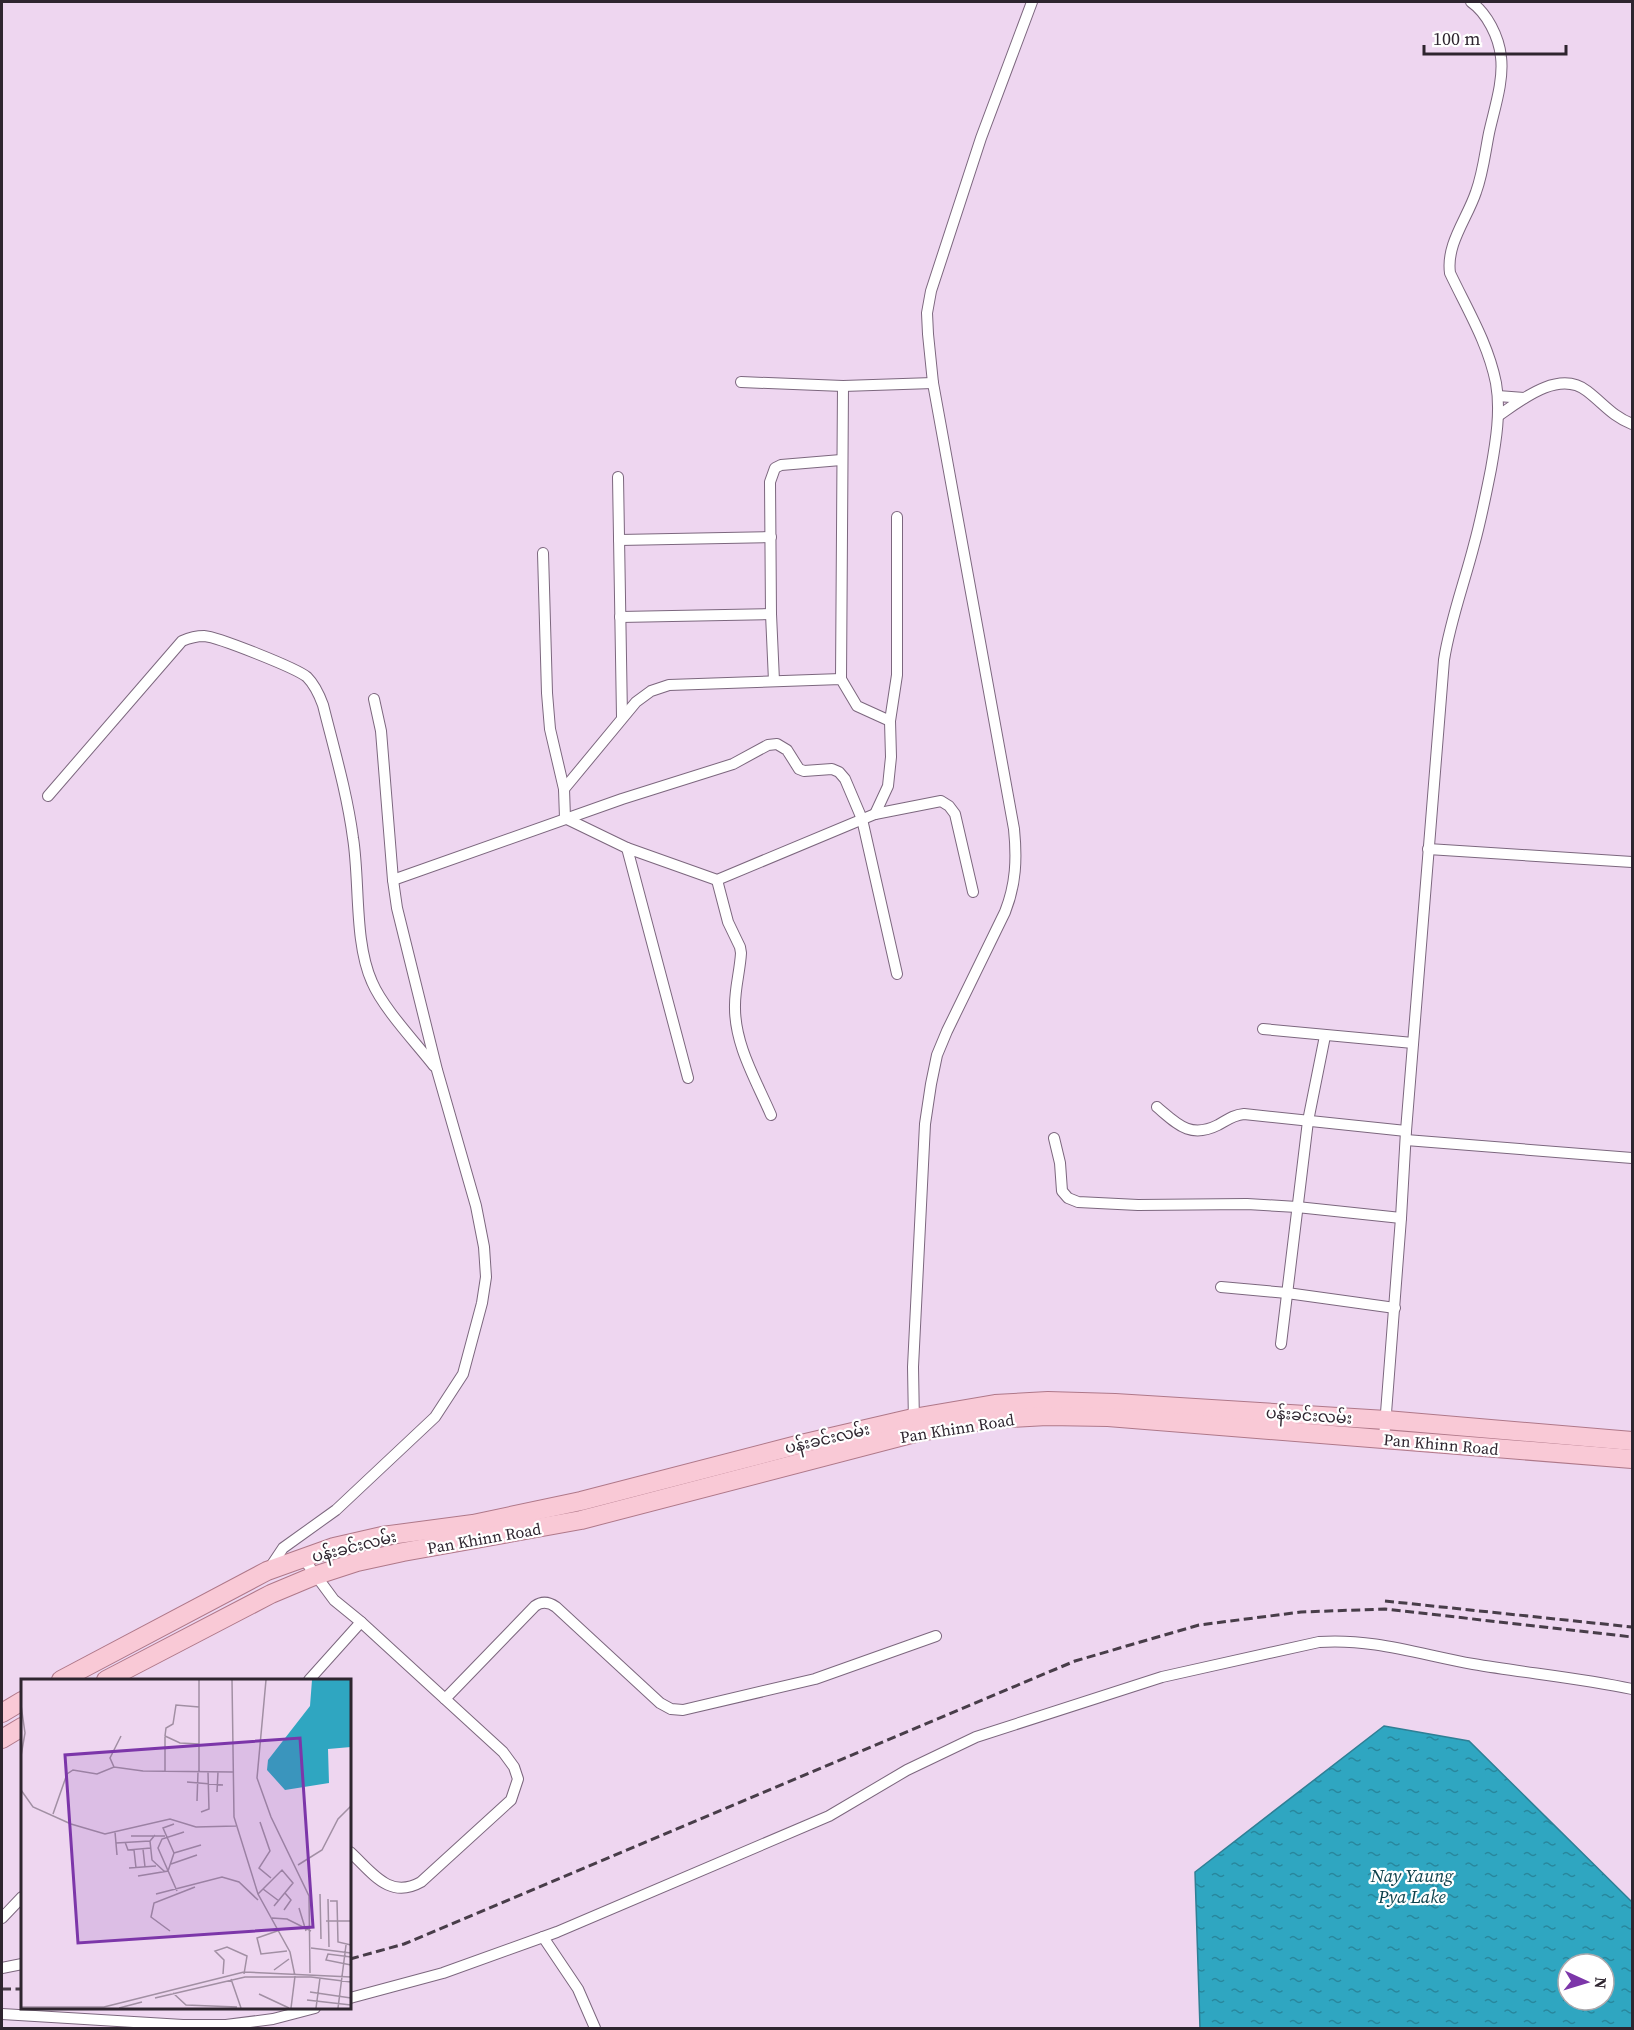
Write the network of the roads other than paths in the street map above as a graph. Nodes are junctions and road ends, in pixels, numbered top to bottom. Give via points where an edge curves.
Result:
1 (1032, 2) edge
2 (1471, 2) edge
3 (741, 382) dead end
4 (933, 383) junction
5 (843, 386) junction
6 (1498, 396) junction
7 (1524, 398) junction
8 (1498, 416) junction
9 (1632, 424) edge
10 (841, 460) junction
11 (618, 477) dead end
12 (897, 517) dead end
13 (771, 537) junction
14 (619, 540) junction
15 (543, 553) dead end
16 (771, 614) junction
17 (620, 617) junction
18 (840, 679) junction
19 (774, 681) junction
20 (374, 699) dead end
21 (622, 717) junction
22 (890, 721) junction
23 (564, 789) junction
24 (48, 796) dead end
25 (875, 814) junction
26 (565, 819) junction
27 (862, 819) junction
28 (627, 848) junction
29 (1428, 849) junction
30 (1632, 862) edge
31 (393, 880) junction
32 (717, 880) junction
33 (973, 892) dead end
34 (897, 974) dead end
35 (1263, 1029) dead end
36 (1325, 1036) junction
37 (1413, 1043) junction
38 (437, 1070) junction
39 (688, 1078) dead end
40 (1157, 1107) dead end
41 (771, 1115) dead end
42 (1308, 1121) junction
43 (1406, 1136) junction
44 (1054, 1138) dead end
45 (1632, 1158) edge
46 (1297, 1207) junction
47 (1401, 1218) junction
48 (1221, 1287) dead end
49 (1287, 1293) junction
50 (1395, 1308) junction
51 (1281, 1344) dead end
52 (1386, 1420) junction
53 (914, 1425) junction
54 (1384, 1439) junction
55 (1632, 1441) edge
56 (1632, 1459) edge
57 (303, 1558) junction
58 (267, 1571) junction
59 (314, 1576) junction
60 (361, 1622) junction
61 (936, 1636) dead end
62 (63, 1679) edge
63 (108, 1679) edge
64 (310, 1679) edge
65 (1632, 1689) edge
66 (446, 1699) junction
67 (21, 1702) edge
68 (2, 1713) edge
69 (21, 1728) edge
70 (2, 1738) edge
71 (351, 1853) edge
72 (21, 1899) edge
73 (2, 1918) edge
74 (543, 1937) junction
75 (21, 1964) edge
76 (2, 1968) edge
77 (351, 1998) edge
78 (308, 2009) edge
79 (2, 2014) edge
80 (45, 2023) edge
81 (596, 2028) edge

1 - 4 street via 981,138 931,291 927,314
2 - 6 street via 1488,21 1502,66 1477,191 1450,251 1449,263 1492,364
3 - 5 street
4 - 5 street
4 - 53 street via 1014,829 1016,863 1005,912 947,1031 931,1084 919,1231
5 - 10 street
6 - 7 street
6 - 8 street
7 - 8 street
7 - 9 street via 1552,385 1578,386 1613,415
8 - 29 street via 1485,498 1443,660
10 - 13 street via 775,468 770,482
10 - 18 street
11 - 14 street
12 - 22 street via 897,675
13 - 14 street
13 - 16 street
14 - 17 street
15 - 23 street via 550,729
16 - 17 street
16 - 19 street
17 - 21 street
18 - 19 street
18 - 22 street via 857,706
19 - 21 street via 669,686 651,691
20 - 31 street via 381,731
21 - 23 street
22 - 25 street via 888,786
23 - 26 street
24 - 38 street via 182,641 205,636 225,641 305,676 318,690 347,802 364,951 372,983
25 - 27 street
25 - 33 street via 941,801 950,806
26 - 27 street via 733,764 777,744 787,750 799,769 839,772
26 - 28 street
26 - 31 street
27 - 32 street
27 - 34 street
28 - 32 street
28 - 39 street
29 - 30 street
29 - 37 street
31 - 38 street
32 - 41 street via 741,953 736,1029
35 - 36 street
36 - 37 street
36 - 42 street
37 - 43 street
38 - 58 street via 484,1248 486,1277 482,1303 463,1374 435,1417 336,1510 283,1548
40 - 42 street via 1183,1129 1191,1130 1214,1127 1244,1114
42 - 43 street
42 - 46 street
43 - 45 street
43 - 47 street
44 - 46 street via 1062,1191 1078,1202
46 - 47 street
46 - 49 street
47 - 50 street
48 - 49 street
49 - 50 street
49 - 51 street
50 - 52 street
52 - 53 main road, ပန်းခင်းလမ်း via 1048,1401 995,1404
52 - 54 street
52 - 55 main road, ပန်းခင်းလမ်း
53 - 54 main road, Pan Khinn Road via 1047,1416 1108,1417
53 - 57 main road, ပန်းခင်းလမ်း via 801,1444 581,1501 473,1524 382,1536
53 - 59 main road, Pan Khinn Road via 581,1520 403,1552
54 - 56 main road, Pan Khinn Road
57 - 58 main road, ပန်းခင်းလမ်း
57 - 59 street
58 - 62 main road, ပန်းခင်းလမ်း
59 - 60 street via 334,1600
59 - 63 main road, Pan Khinn Road via 271,1594
60 - 64 street
60 - 66 street
61 - 66 street via 814,1679 683,1710 660,1703 556,1607 544,1602 534,1606
65 - 74 street via 1363,1641 1319,1641 1126,1687 976,1737 907,1770 829,1816
66 - 71 street via 514,1767 518,1779 511,1800 411,1888 386,1886
67 - 68 main road
69 - 70 main road
72 - 73 street
74 - 77 street via 443,1973
74 - 81 street via 578,1989
75 - 76 street
78 - 80 street via 273,2019 226,2025
79 - 80 street

